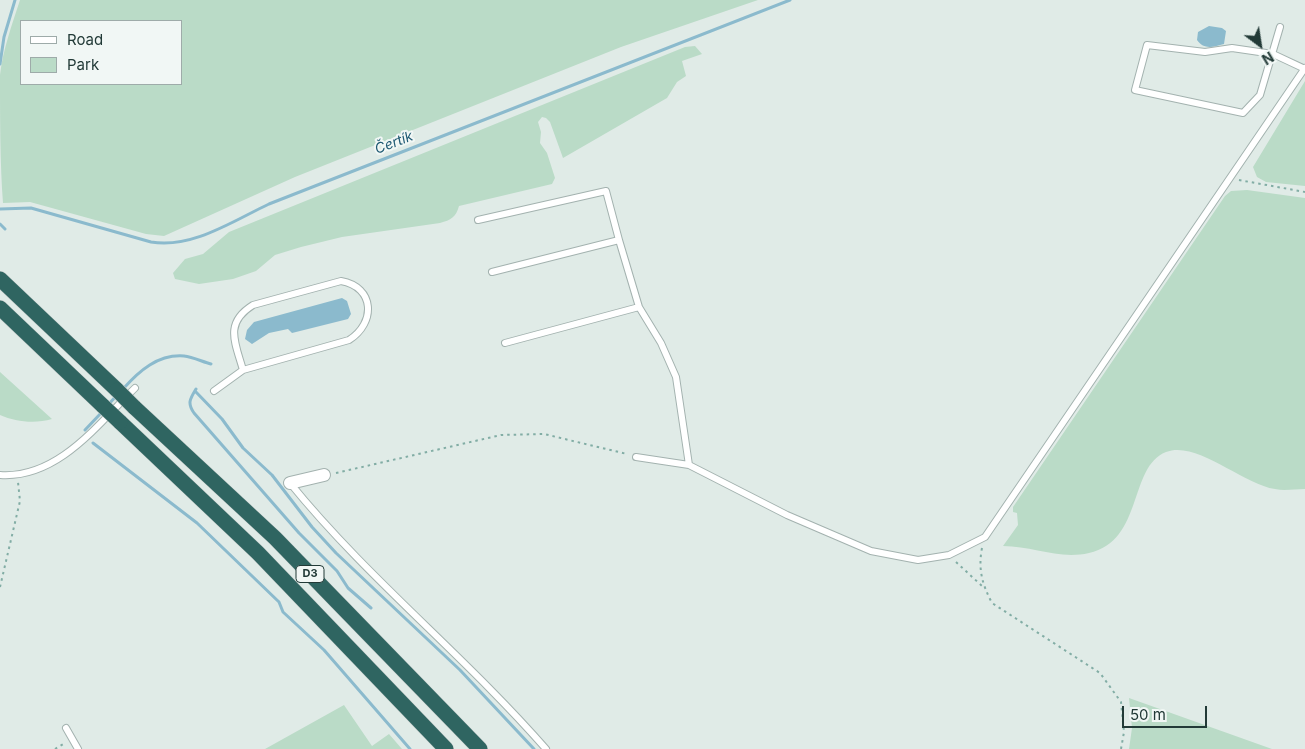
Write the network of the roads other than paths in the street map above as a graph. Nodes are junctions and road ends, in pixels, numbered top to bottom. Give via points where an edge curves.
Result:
1 (1280, 26) dead end
2 (1273, 54) junction
3 (1305, 68) edge
4 (478, 220) dead end
5 (619, 240) junction
6 (492, 272) dead end
7 (0, 279) edge
8 (639, 307) junction
9 (0, 308) edge
10 (505, 343) dead end
11 (243, 370) junction
12 (135, 388) dead end
13 (214, 391) dead end
14 (636, 456) road end
15 (689, 465) junction
16 (0, 475) edge
17 (324, 475) road end
18 (290, 483) joint
19 (66, 728) dead end
20 (78, 749) edge
21 (446, 749) edge
22 (480, 749) edge
23 (546, 749) edge

1 - 2 lane
2 - 2 lane via 1232,48 1205,52 1147,45 1135,90 1243,113 1260,95
2 - 3 lane
3 - 15 lane via 985,536 949,555 918,560 871,551 787,515
4 - 5 lane via 606,191
5 - 6 lane
5 - 8 lane
7 - 22 highway, D3, bridge via 275,538
8 - 10 lane
8 - 15 lane via 661,343 676,377
9 - 21 highway, D3, bridge via 258,553
11 - 11 lane via 349,340 360,333 368,321 368,306 361,291 353,283 341,280 253,305 241,313 234,326 234,339
11 - 13 lane
12 - 16 lane via 81,442 57,460 18,475
14 - 15 lane
17 - 18 street
18 - 23 lane via 320,520 512,709
19 - 20 lane

